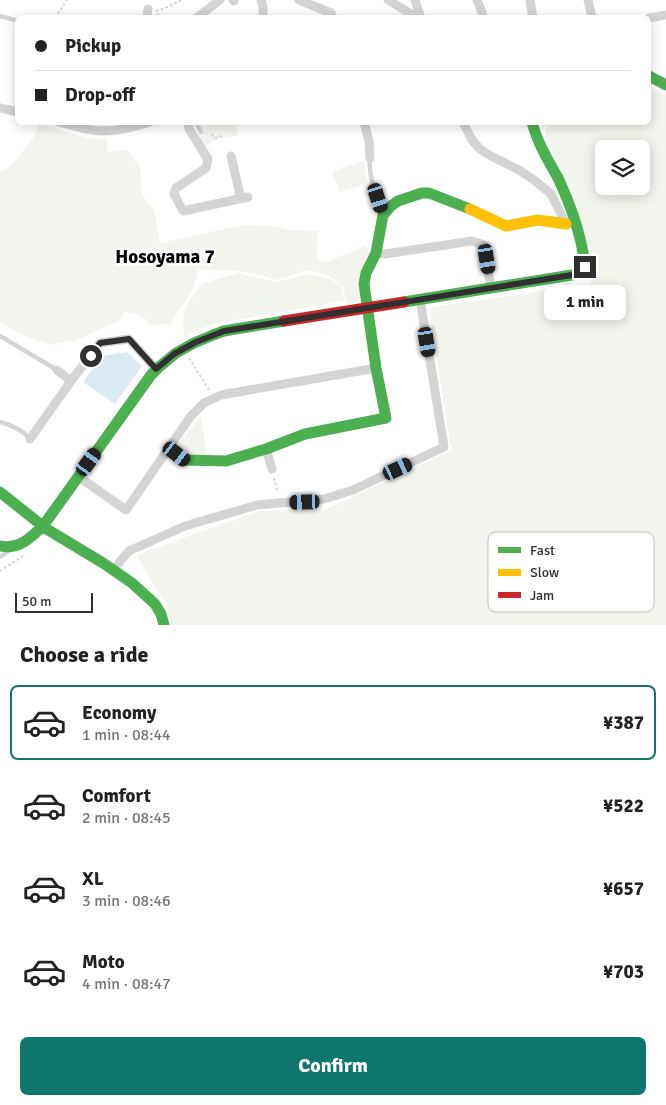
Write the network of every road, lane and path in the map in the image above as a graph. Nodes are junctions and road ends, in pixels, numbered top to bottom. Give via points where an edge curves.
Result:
1 (67, 0) edge
2 (181, 0) edge
3 (220, 0) edge
4 (262, 0) edge
5 (299, 0) edge
6 (388, 0) edge
7 (416, 0) edge
8 (477, 0) edge
9 (530, 0) edge
10 (588, 0) edge
11 (150, 13) edge
12 (57, 15) edge
13 (200, 15) edge
14 (263, 15) edge
15 (332, 15) edge
16 (415, 15) edge
17 (419, 15) edge
18 (482, 15) edge
19 (532, 15) edge
20 (591, 15) edge
21 (666, 15) edge
22 (0, 16) edge
23 (651, 18) edge
24 (15, 20) edge
25 (651, 77) edge
26 (666, 85) edge
27 (0, 108) edge
28 (15, 111) edge
29 (70, 125) edge
30 (132, 125) edge
31 (188, 125) edge
32 (198, 125) edge
33 (365, 125) edge
34 (464, 125) edge
35 (533, 125) edge
36 (201, 132) dead end
37 (212, 134) dead end
38 (222, 136) dead end
39 (231, 156) dead end
40 (370, 158) joint
41 (383, 215) junction
42 (571, 224) junction
43 (376, 253) junction
44 (491, 288) junction
45 (420, 299) junction
46 (368, 308) junction
47 (0, 336) edge
48 (182, 349) junction
49 (376, 368) junction
50 (156, 369) junction
51 (56, 370) joint
52 (72, 381) junction
53 (214, 398) junction
54 (0, 422) edge
55 (30, 439) joint
56 (169, 448) junction
57 (266, 449) junction
58 (272, 469) joint
59 (79, 476) junction
60 (0, 492) edge
61 (279, 497) dead end
62 (42, 526) junction
63 (0, 546) edge
64 (16, 546) junction
65 (27, 554) dead end
66 (0, 557) edge
67 (114, 570) junction
68 (0, 571) edge
69 (164, 625) edge

1 - 12 path
2 - 11 path
3 - 13 street
4 - 14 street
5 - 15 street
6 - 16 street
7 - 17 street
8 - 18 street
9 - 19 street
10 - 20 street
21 - 23 street
22 - 24 lane
25 - 26 street
27 - 28 street
29 - 30 street via 102,131
31 - 39 street via 208,159 206,168 176,188 174,194 182,211 244,198
32 - 36 lane
33 - 40 street
34 - 42 street via 479,148 519,170 551,194
35 - 42 street via 559,181
37 - 38 path via 214,138
40 - 41 lane via 374,188
41 - 42 street via 398,201 429,193 506,226 538,220
41 - 43 street
42 - 44 street via 580,234 585,267 578,274
43 - 44 street via 472,240 484,245
43 - 46 street via 364,284
44 - 45 street
45 - 46 street
45 - 67 street via 444,447 339,495 257,505 185,526 130,551
46 - 48 street via 224,331
46 - 49 street
47 - 51 lane
48 - 50 street
48 - 53 path
49 - 53 street
49 - 57 street via 386,418 305,434
50 - 52 street via 129,339 100,343
50 - 59 street
51 - 52 street
52 - 55 street
53 - 56 street via 191,416
54 - 55 lane
56 - 57 street via 185,460 226,461
56 - 59 street via 126,510
57 - 58 street
58 - 61 path
59 - 62 street
60 - 62 street
62 - 64 street
62 - 67 street
63 - 64 street
64 - 66 lane
65 - 68 path
67 - 69 street via 156,605

